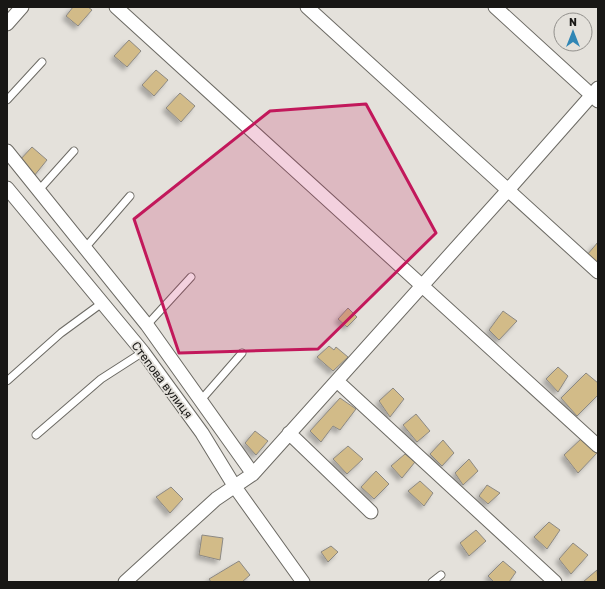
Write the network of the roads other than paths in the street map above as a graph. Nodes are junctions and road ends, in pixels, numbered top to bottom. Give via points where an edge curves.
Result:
1 (22, 7) edge
2 (116, 7) edge
3 (307, 7) edge
4 (495, 7) edge
5 (7, 24) edge
6 (42, 62) dead end
7 (596, 95) edge
8 (7, 100) edge
9 (74, 150) dead end
10 (7, 151) edge
11 (7, 188) edge
12 (40, 190) junction
13 (508, 190) junction
14 (130, 196) dead end
15 (85, 248) junction
16 (598, 272) edge
17 (191, 277) dead end
18 (421, 287) junction
19 (102, 303) junction
20 (147, 325) junction
21 (143, 352) junction
22 (242, 353) dead end
23 (7, 381) edge
24 (337, 381) junction
25 (201, 400) junction
26 (289, 433) junction
27 (36, 435) dead end
28 (598, 446) edge
29 (253, 474) junction
30 (235, 487) junction
31 (371, 512) dead end
32 (441, 576) dead end
33 (125, 582) edge
34 (303, 582) edge
35 (432, 582) edge
36 (555, 582) edge

1 - 5 street
2 - 18 street
3 - 13 street
4 - 7 street
6 - 8 lane
7 - 13 street
9 - 12 lane
10 - 12 street
11 - 19 street, Степова вулиця
12 - 15 street
13 - 16 street
13 - 18 street
14 - 15 lane
15 - 20 street
17 - 20 lane
18 - 24 street
18 - 28 street
19 - 21 street, Степова вулиця
19 - 23 lane via 61,333
20 - 25 street
21 - 27 lane via 101,379
21 - 30 street, Степова вулиця via 202,433
22 - 25 lane
24 - 26 street
24 - 36 street
25 - 29 street
26 - 29 street
26 - 31 street
29 - 30 street
30 - 33 street via 216,499
30 - 34 street, Степова вулиця
32 - 35 lane

